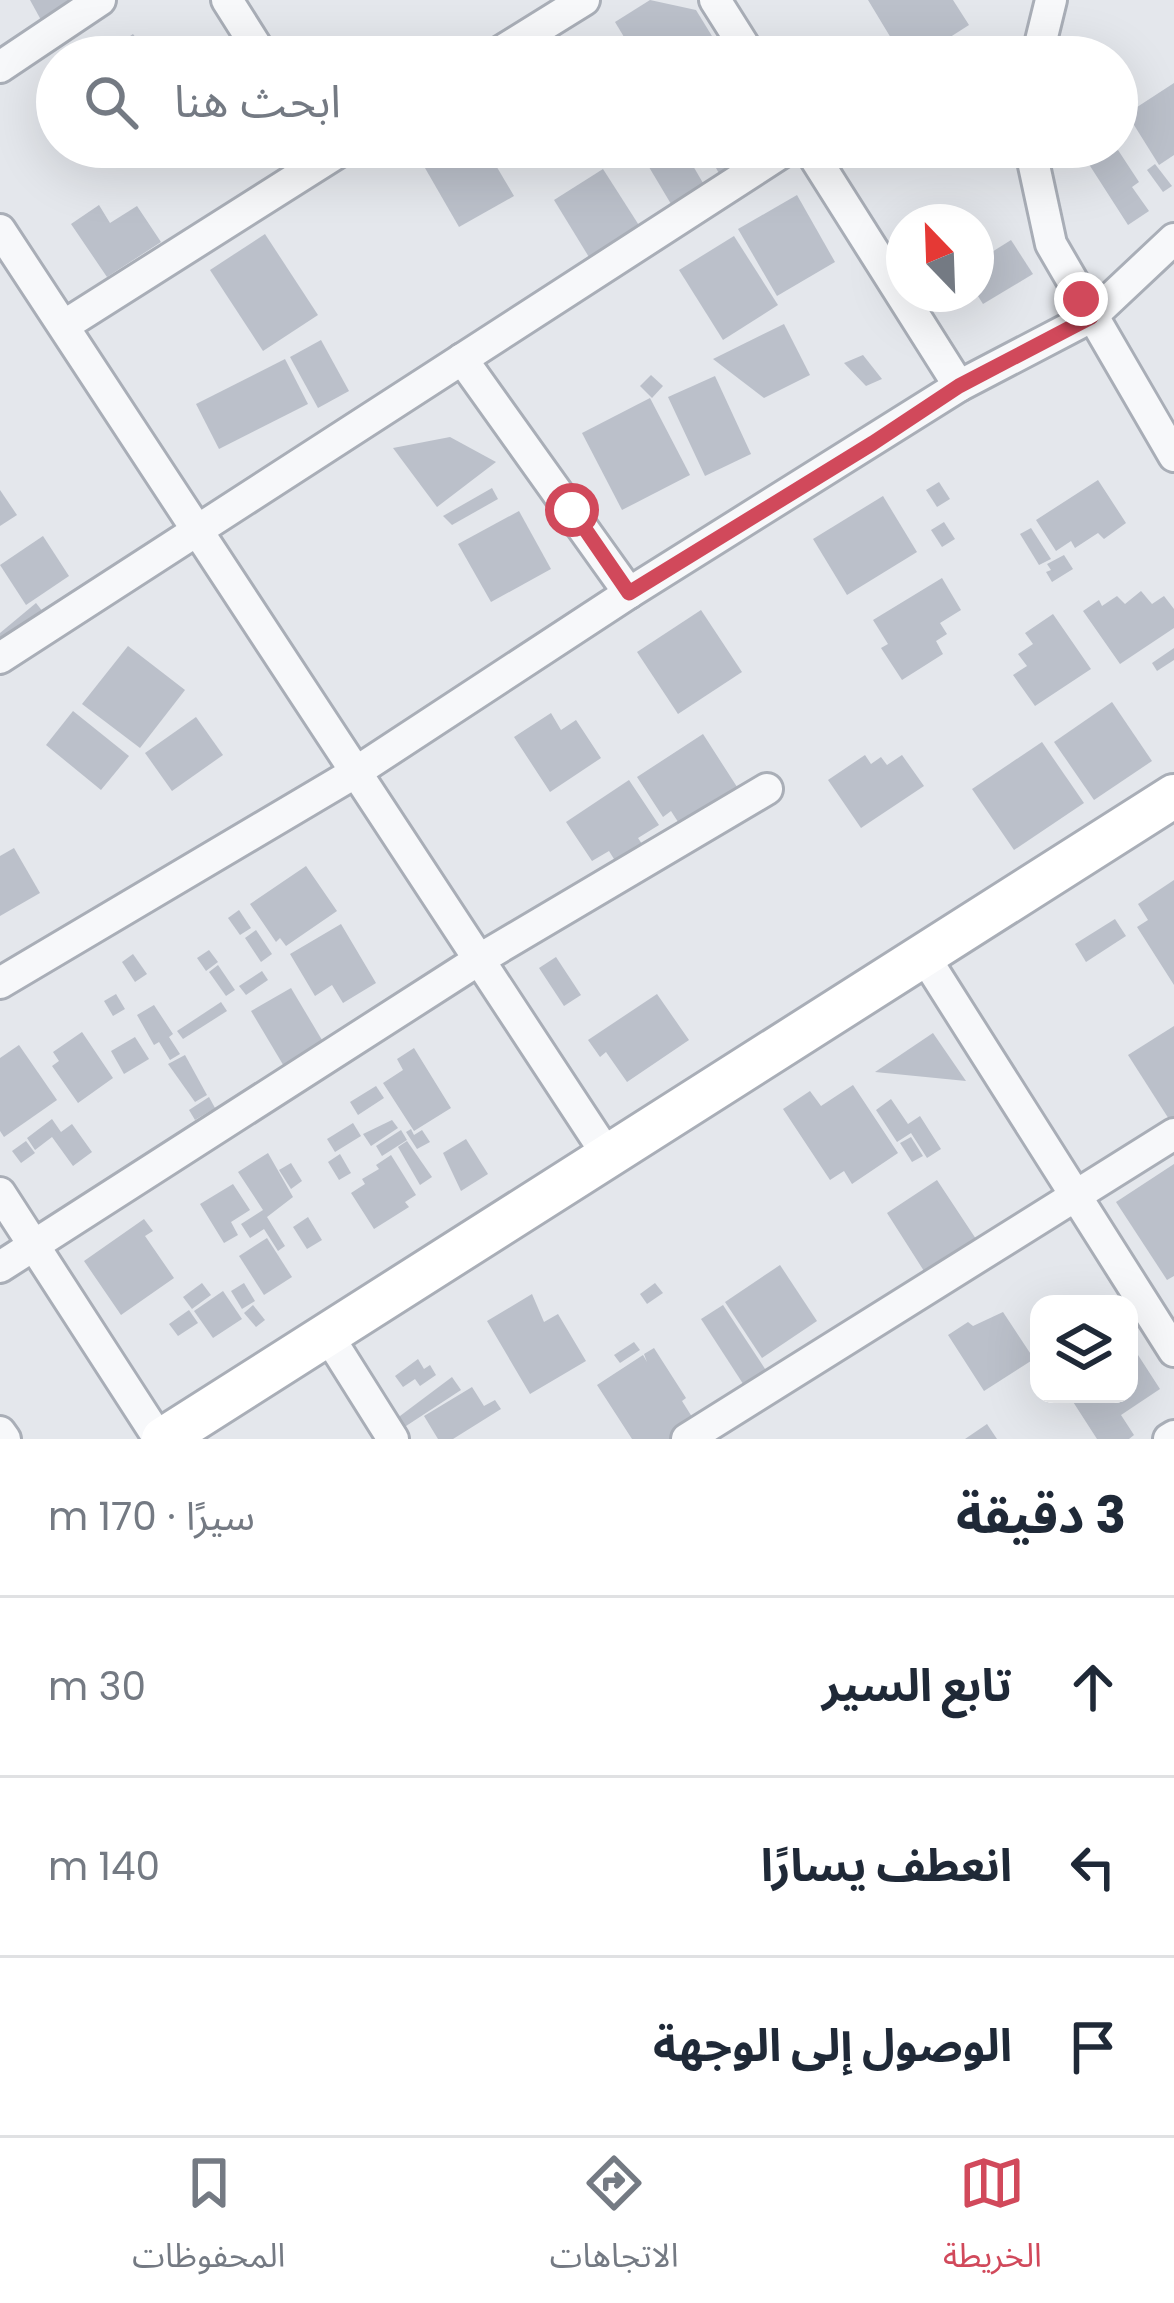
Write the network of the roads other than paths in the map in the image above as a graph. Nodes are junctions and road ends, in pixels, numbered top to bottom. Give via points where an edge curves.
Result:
1 (100, 0) edge
2 (226, 0) edge
3 (584, 0) edge
4 (715, 0) edge
5 (1052, 0) edge
6 (46, 36) edge
7 (249, 36) edge
8 (526, 36) edge
9 (738, 36) edge
10 (1043, 36) edge
11 (36, 43) edge
12 (0, 67) edge
13 (305, 168) edge
14 (757, 168) edge
15 (821, 168) edge
16 (1035, 168) edge
17 (0, 230) edge
18 (1174, 238) edge
19 (1091, 317) junction
20 (65, 325) junction
21 (461, 358) junction
22 (959, 386) junction
23 (1174, 456) edge
24 (199, 532) junction
25 (629, 593) junction
26 (0, 658) edge
27 (356, 772) junction
28 (767, 789) dead end
29 (1174, 796) edge
30 (924, 956) junction
31 (480, 959) junction
32 (0, 982) edge
33 (1174, 1134) edge
34 (608, 1156) junction
35 (0, 1193) edge
36 (1076, 1196) junction
37 (33, 1247) junction
38 (0, 1267) edge
39 (327, 1334) junction
40 (1174, 1351) edge
41 (161, 1439) edge
42 (393, 1439) edge
43 (687, 1439) edge

1 - 6 street
2 - 7 street
3 - 8 street
4 - 9 street
5 - 10 street
11 - 12 street
13 - 20 street
14 - 21 street
15 - 22 street
16 - 19 street via 1051,244
17 - 20 street
18 - 19 street
19 - 22 street
19 - 23 street
20 - 24 street
21 - 24 street
21 - 25 street
22 - 25 street
24 - 26 street
24 - 27 street
25 - 27 street
27 - 31 street
27 - 32 street
28 - 31 street
29 - 30 street
30 - 34 street
30 - 36 street
31 - 34 street
31 - 37 street
33 - 36 street
34 - 39 street
35 - 37 street
36 - 40 street
36 - 43 street
37 - 38 street
37 - 41 street
39 - 41 street
39 - 42 street

